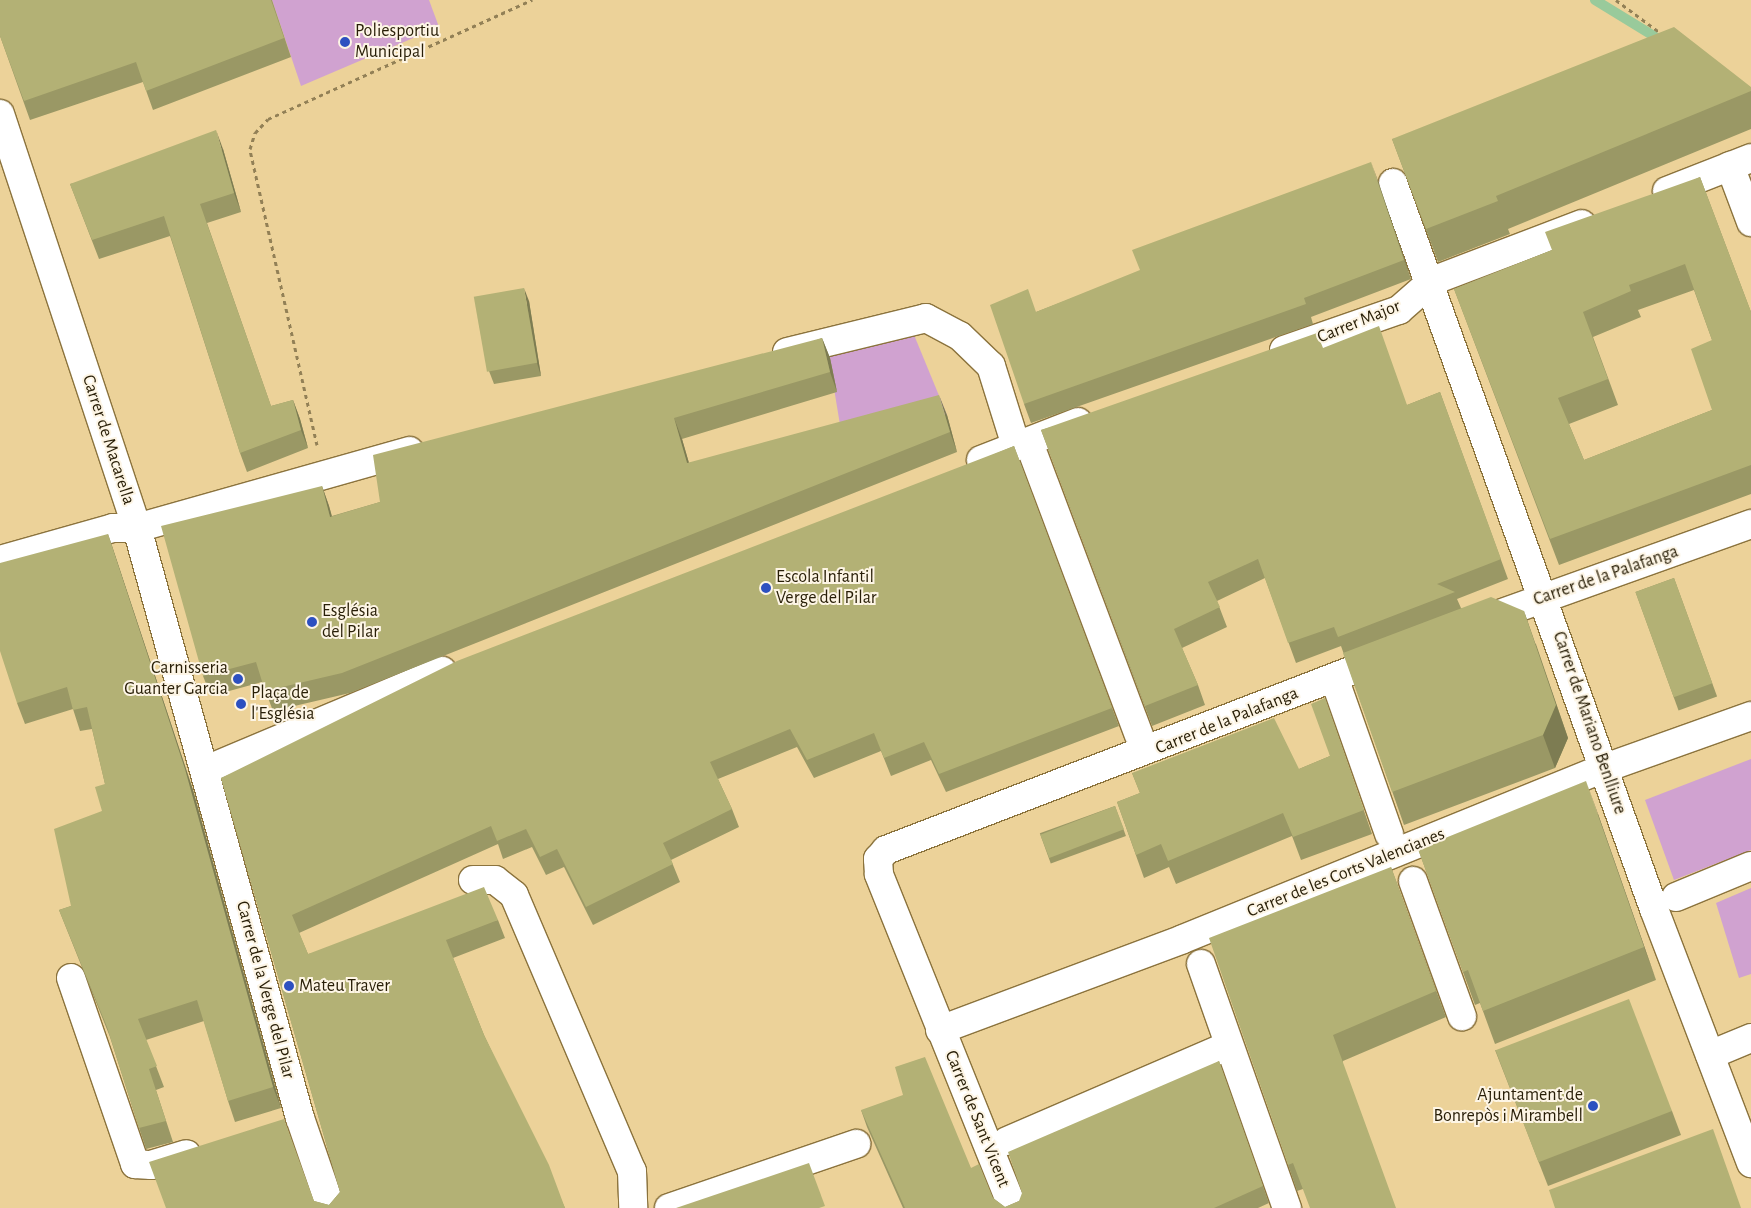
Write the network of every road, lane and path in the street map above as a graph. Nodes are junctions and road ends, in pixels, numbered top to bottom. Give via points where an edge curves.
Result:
1 (532, 0) edge
2 (1616, 0) edge
3 (1667, 37) edge
4 (0, 114) edge
5 (1740, 162) edge
6 (1393, 183) edge
7 (1638, 202) edge
8 (1611, 213) edge
9 (1751, 222) edge
10 (1432, 281) junction
11 (764, 358) edge
12 (1259, 359) edge
13 (1100, 415) edge
14 (409, 451) edge
15 (1025, 451) junction
16 (958, 468) edge
17 (324, 473) junction
18 (1751, 524) edge
19 (137, 528) junction
20 (0, 560) edge
21 (1544, 598) junction
22 (1456, 631) edge
23 (1411, 648) edge
24 (466, 661) edge
25 (1337, 686) dead end
26 (1751, 716) edge
27 (1138, 735) dead end
28 (1605, 768) junction
29 (206, 770) junction
30 (1389, 834) dead end
31 (1751, 866) edge
32 (473, 880) dead end
33 (1414, 882) dead end
34 (1676, 897) dead end
35 (1200, 964) dead end
36 (71, 978) dead end
37 (1462, 1016) dead end
38 (940, 1030) junction
39 (1751, 1038) edge
40 (1228, 1046) junction
41 (1710, 1055) junction
42 (300, 1118) junction
43 (271, 1127) edge
44 (1008, 1141) dead end
45 (856, 1144) dead end
46 (216, 1145) edge
47 (1751, 1163) edge
48 (1299, 1207) edge
49 (331, 1208) edge
50 (633, 1208) edge
51 (669, 1208) edge
52 (1013, 1208) edge

1 - 17 path via 268,119 255,133 250,149
2 - 3 path
4 - 19 street, Carrer de Macarella
5 - 7 street
5 - 9 street
6 - 10 street, Carrer de Mariano Benlliure
8 - 10 street, Carrer Major
10 - 12 street, Carrer Major via 1399,310
10 - 21 street, Carrer de Mariano Benlliure via 1440,324
11 - 15 street via 926,318 960,336 991,366
13 - 15 street
14 - 17 street
15 - 16 street
15 - 27 street
17 - 19 street
18 - 21 street, Carrer de la Palafanga
19 - 20 street via 112,528
19 - 29 street, Carrer de Macarella
21 - 22 street, Carrer de la Palafanga
21 - 28 street, Carrer de Mariano Benlliure
23 - 38 street, Carrer de la Palafanga via 886,850 878,860 879,874
24 - 29 street
25 - 30 street
26 - 28 street, Carrer de les Corts Valencianes
28 - 38 street, Carrer de les Corts Valencianes via 1184,938
28 - 41 street, Carrer de Mariano Benlliure
29 - 42 street, Carrer de la Verge del Pilar
31 - 34 street
32 - 50 street via 495,880 514,895 632,1171
33 - 37 street
35 - 40 street
36 - 46 street via 135,1164 151,1165
38 - 52 street, Carrer de Sant Vicent
39 - 41 street
40 - 44 street
40 - 48 street
41 - 47 street, Carrer de Mariano Benlliure
42 - 43 street
42 - 49 street, Carrer de la Verge del Pilar
45 - 51 street

